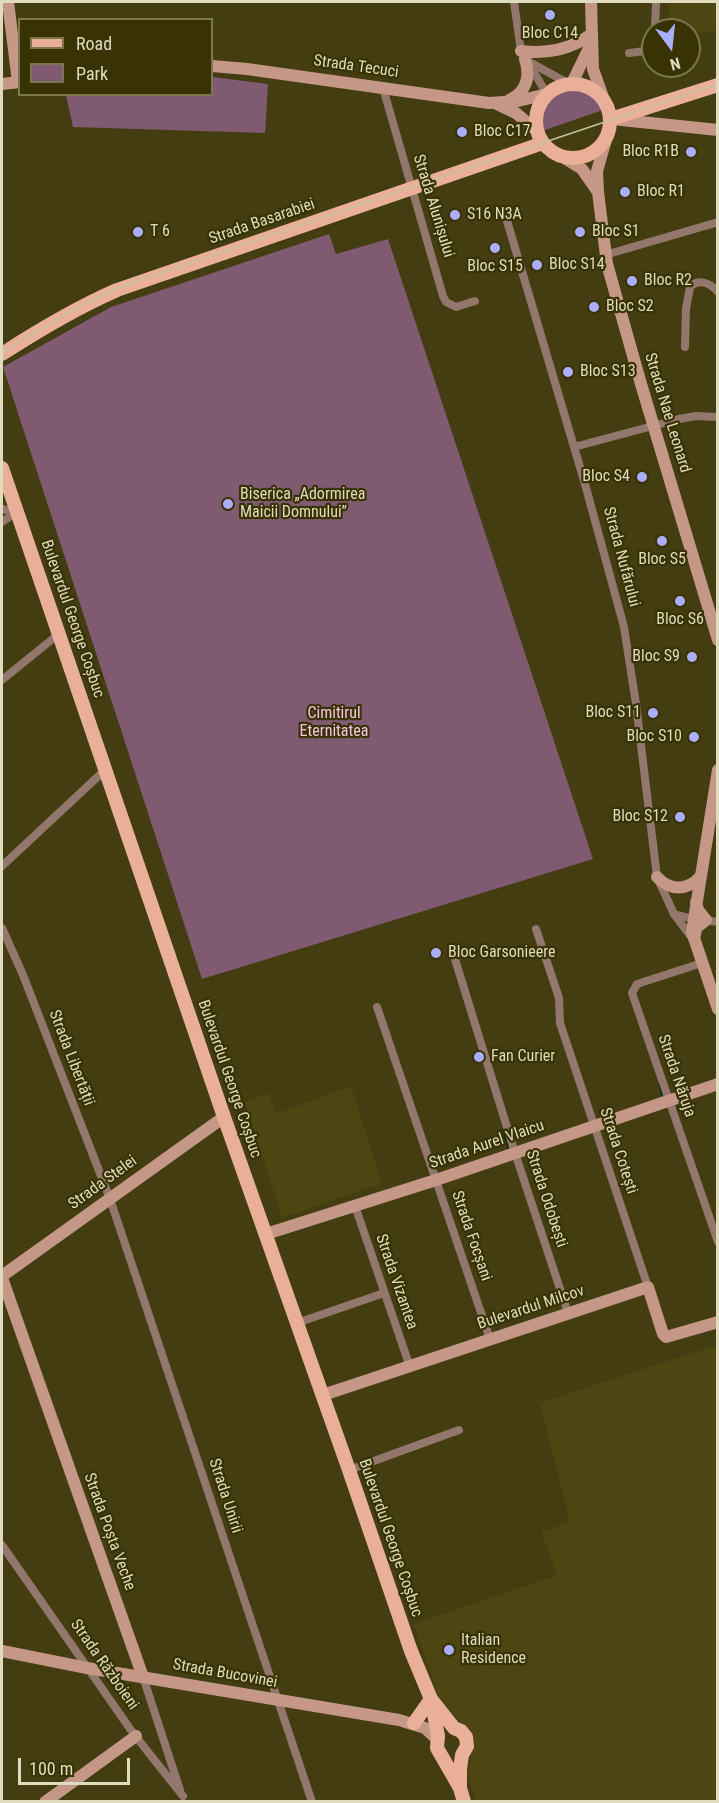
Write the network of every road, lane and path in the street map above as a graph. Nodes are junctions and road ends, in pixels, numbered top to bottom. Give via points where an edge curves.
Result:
1 (8, 2) edge
2 (513, 2) edge
3 (591, 2) edge
4 (656, 2) edge
5 (655, 18) edge
6 (591, 37) junction
7 (641, 52) edge
8 (629, 53) dead end
9 (523, 55) junction
10 (213, 66) edge
11 (18, 75) edge
12 (18, 82) edge
13 (2, 84) edge
14 (571, 85) junction
15 (717, 85) edge
16 (383, 88) junction
17 (547, 94) junction
18 (604, 100) junction
19 (496, 104) junction
20 (611, 119) junction
21 (717, 130) edge
22 (607, 136) junction
23 (540, 137) junction
24 (561, 156) junction
25 (411, 188) junction
26 (598, 192) junction
27 (505, 214) dead end
28 (717, 222) edge
29 (605, 255) junction
30 (717, 292) edge
31 (475, 302) dead end
32 (684, 347) dead end
33 (2, 354) edge
34 (717, 417) edge
35 (653, 425) junction
36 (574, 447) junction
37 (2, 468) edge
38 (2, 509) edge
39 (17, 512) junction
40 (2, 522) edge
41 (60, 633) junction
42 (717, 640) edge
43 (2, 680) edge
44 (106, 769) junction
45 (717, 770) edge
46 (2, 866) edge
47 (700, 877) junction
48 (657, 878) junction
49 (696, 902) junction
50 (674, 914) junction
51 (693, 919) junction
52 (712, 921) edge
53 (2, 928) edge
54 (536, 929) dead end
55 (693, 939) junction
56 (454, 956) dead end
57 (702, 963) junction
58 (377, 1007) dead end
59 (717, 1009) edge
60 (717, 1084) edge
61 (668, 1101) junction
62 (224, 1117) junction
63 (594, 1126) junction
64 (515, 1153) junction
65 (436, 1180) junction
66 (110, 1199) junction
67 (355, 1206) junction
68 (266, 1234) junction
69 (717, 1242) edge
70 (2, 1277) edge
71 (648, 1287) junction
72 (384, 1293) junction
73 (568, 1313) junction
74 (717, 1322) edge
75 (297, 1323) junction
76 (490, 1339) junction
77 (410, 1367) junction
78 (323, 1395) junction
79 (459, 1430) dead end
80 (349, 1470) junction
81 (2, 1545) edge
82 (2, 1651) edge
83 (87, 1668) junction
84 (143, 1677) junction
85 (431, 1699) junction
86 (277, 1700) junction
87 (414, 1723) junction
88 (453, 1728) junction
89 (136, 1736) junction
90 (438, 1743) junction
91 (462, 1755) junction
92 (462, 1795) edge
93 (184, 1799) edge
94 (45, 1802) edge
95 (312, 1802) edge

1 - 11 street
2 - 9 street
3 - 6 street
4 - 5 street
6 - 9 street via 566,49
6 - 14 street
6 - 18 street via 594,75
7 - 8 street
9 - 14 street
9 - 17 street
9 - 19 street via 528,68 525,85 513,98
10 - 16 street, Strada Tecuci
12 - 13 street
14 - 17 main road
14 - 18 main road via 590,88
15 - 20 main road
16 - 19 street, Strada Tecuci
16 - 25 street, Strada Alunișului
17 - 19 street, Strada Tecuci
17 - 23 main road via 537,111
18 - 20 main road
19 - 23 street, Strada Tecuci via 516,113
20 - 21 street
20 - 22 main road
22 - 24 main road via 593,153 583,157
22 - 26 street, Strada Nae Leonard via 599,159
23 - 24 main road
23 - 25 main road, Strada Basarabiei
24 - 26 street, Strada Nae Leonard via 582,169
25 - 31 street, Strada Alunișului via 446,302 456,307
25 - 33 main road, Strada Basarabiei via 117,290 87,303
26 - 29 street, Strada Nae Leonard
27 - 36 street, Strada Nufărului
28 - 29 street
29 - 35 street, Strada Nae Leonard
30 - 32 street via 706,282 690,287
34 - 35 street via 696,416
35 - 36 street
35 - 42 street, Strada Nae Leonard
36 - 48 street, Strada Nufărului via 624,627
37 - 39 main road, Bulevardul George Coșbuc
38 - 39 street
39 - 40 street
39 - 41 main road, Bulevardul George Coșbuc
41 - 43 street
41 - 44 main road, Bulevardul George Coșbuc
44 - 46 street
44 - 62 main road, Bulevardul George Coșbuc
45 - 47 street
47 - 48 street via 679,888
47 - 49 street
48 - 50 street, Strada Nufărului
49 - 51 street
49 - 52 street via 698,910
50 - 51 street
50 - 55 street, Strada Nufărului
51 - 52 street
51 - 55 street
52 - 55 street via 696,928
53 - 66 street, Strada Libertății
54 - 63 street, Strada Cotești via 559,998 560,1023
55 - 57 street
56 - 64 street, Strada Odobești
57 - 59 street
57 - 61 street, Strada Năruja via 632,989
58 - 65 street, Strada Focșani
60 - 61 street, Strada Aurel Vlaicu
61 - 63 street, Strada Aurel Vlaicu
61 - 69 street, Strada Năruja
62 - 66 street, Strada Stelei
62 - 68 main road, Bulevardul George Coșbuc
63 - 64 street, Strada Aurel Vlaicu
63 - 71 street, Strada Cotești
64 - 65 street, Strada Aurel Vlaicu
64 - 73 street, Strada Odobești
65 - 67 street, Strada Aurel Vlaicu
65 - 76 street, Strada Focșani
66 - 70 street, Strada Stelei
66 - 86 street, Strada Unirii
67 - 68 street, Strada Aurel Vlaicu
67 - 72 street, Strada Vizantea
68 - 75 main road, Bulevardul George Coșbuc
70 - 84 street, Strada Poșta Veche
71 - 73 street, Bulevardul Milcov
71 - 74 street via 666,1337
72 - 75 street
72 - 77 street, Strada Vizantea
73 - 76 street, Bulevardul Milcov
75 - 78 main road, Bulevardul George Coșbuc
76 - 77 street, Bulevardul Milcov
77 - 78 street, Bulevardul Milcov
78 - 80 main road, Bulevardul George Coșbuc
79 - 80 street
80 - 85 main road, Bulevardul George Coșbuc
81 - 83 street, Strada Războieni
82 - 83 street, Strada Bucovinei
83 - 84 street, Strada Bucovinei
83 - 89 street, Strada Războieni
84 - 86 street, Strada Bucovinei
84 - 93 street, Strada Poșta Veche
85 - 87 main road
85 - 88 main road, Bulevardul George Coșbuc
85 - 90 main road, Bulevardul George Coșbuc
86 - 87 street, Strada Bucovinei
86 - 95 street, Strada Unirii
87 - 90 street, Strada Bucovinei via 425,1728
88 - 90 main road via 446,1729
88 - 91 main road, Bulevardul George Coșbuc via 463,1732 467,1740
89 - 93 street, Strada Războieni
89 - 94 street
90 - 91 main road via 451,1758
90 - 92 main road, Bulevardul George Coșbuc
91 - 92 main road, Bulevardul George Coșbuc

